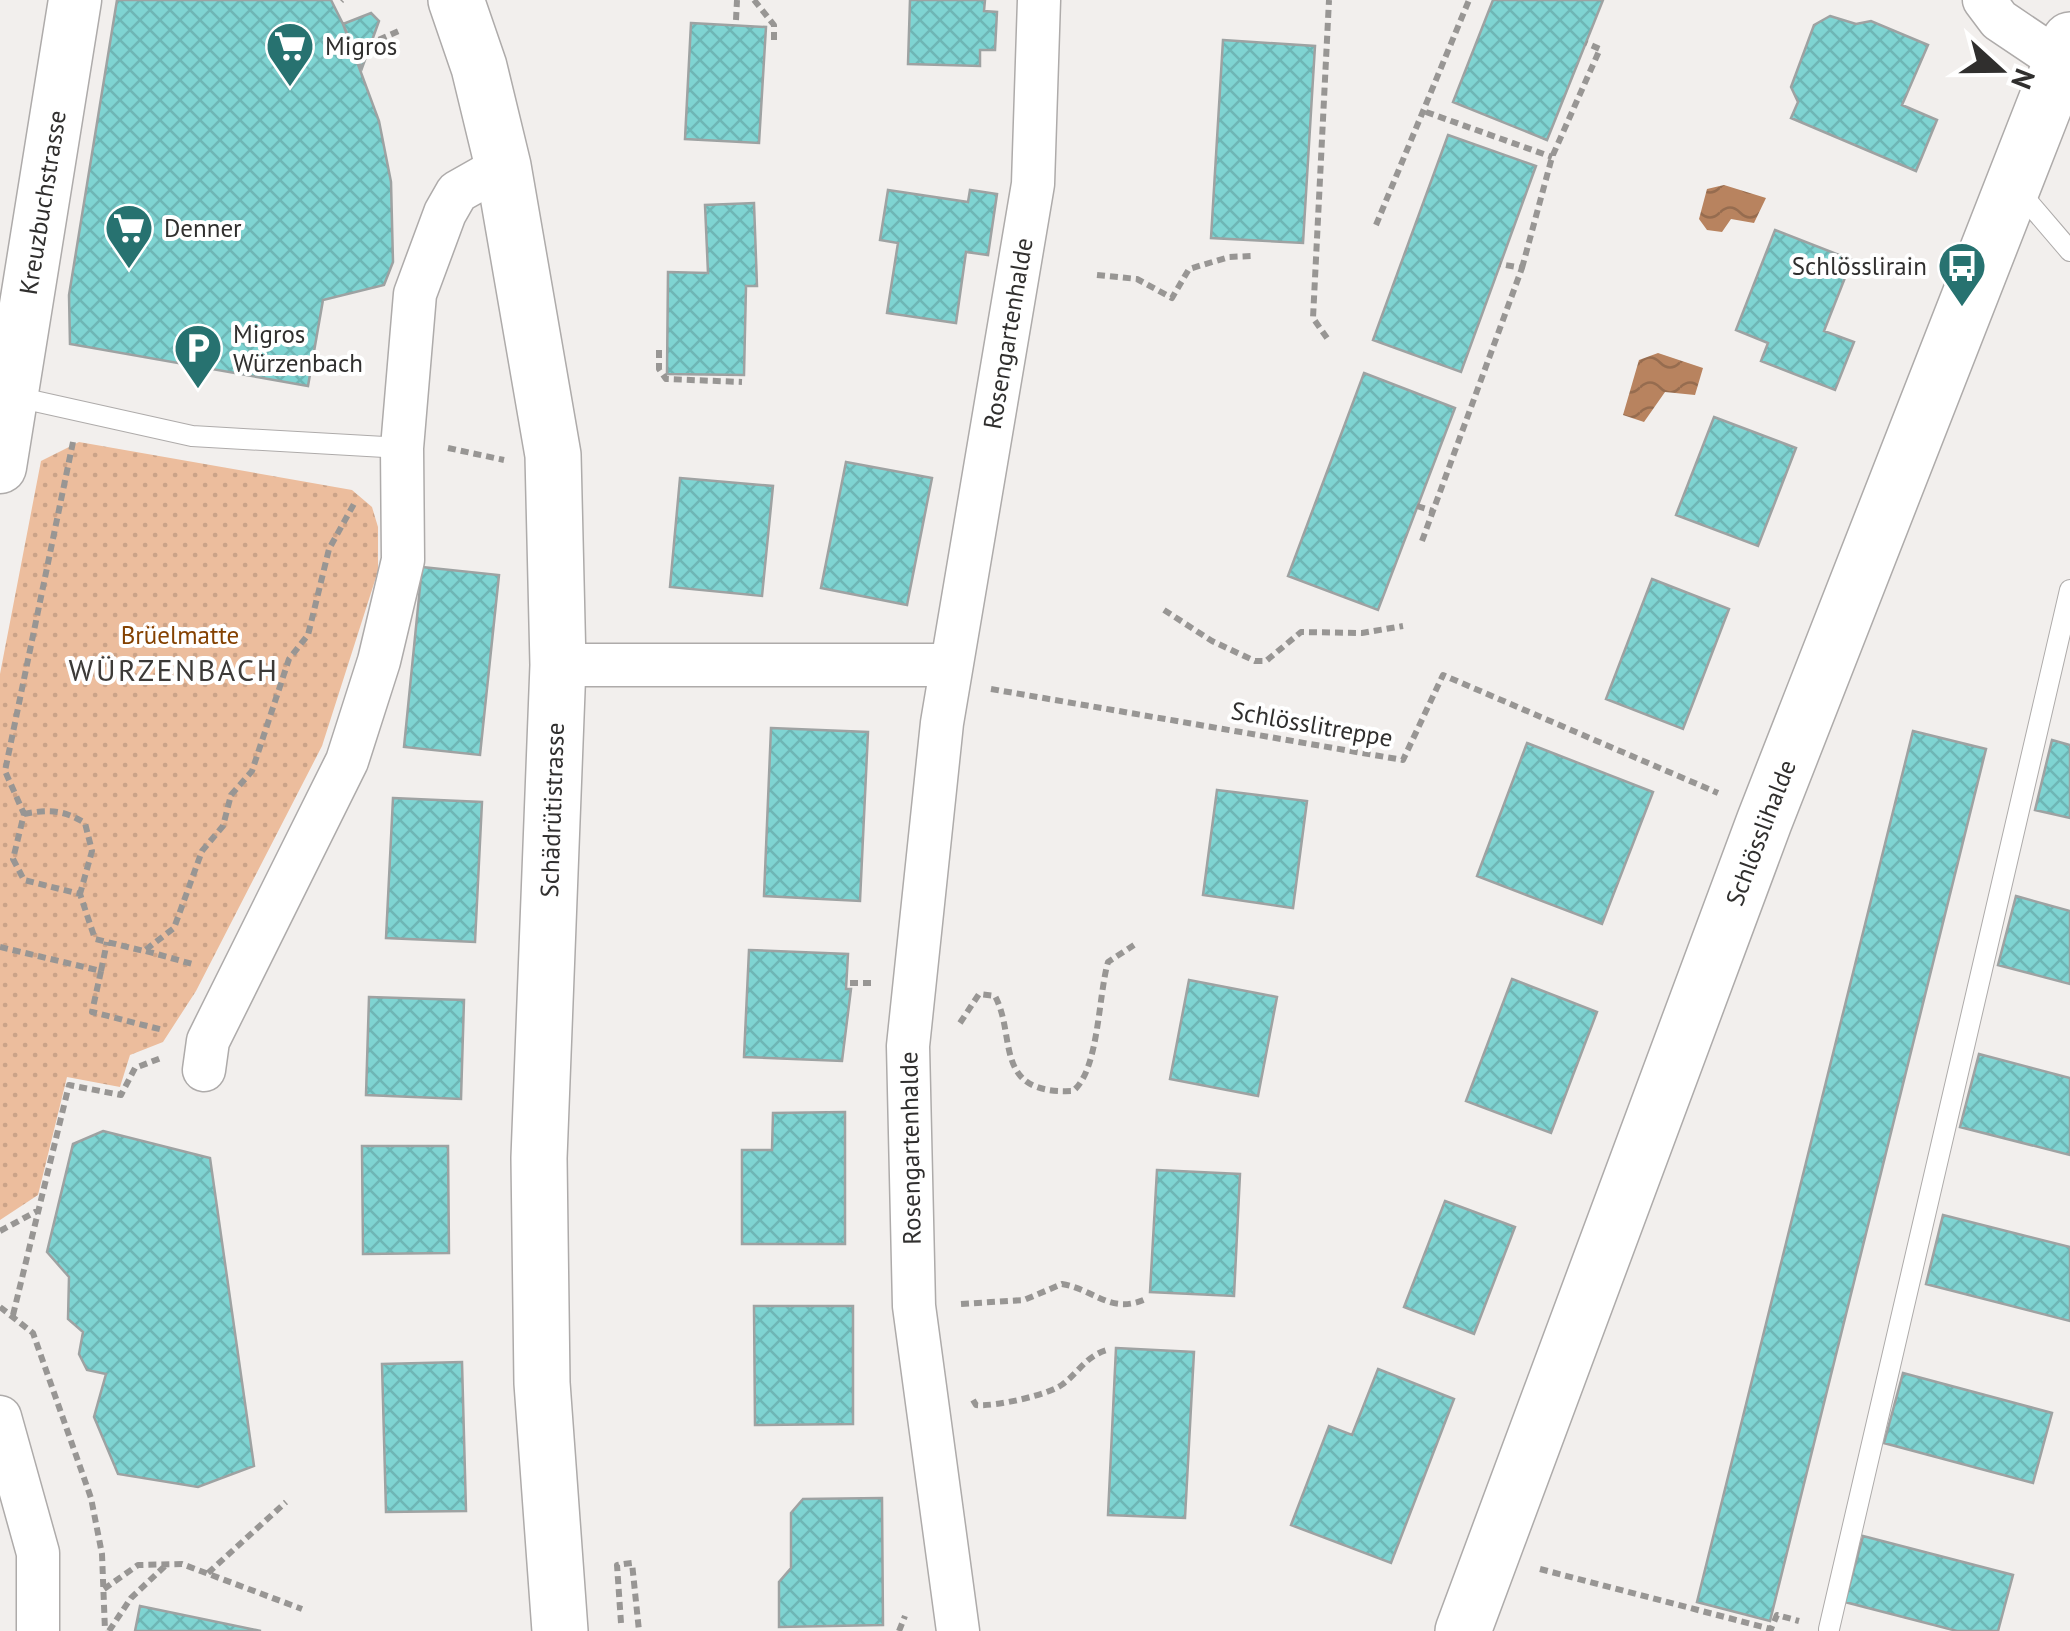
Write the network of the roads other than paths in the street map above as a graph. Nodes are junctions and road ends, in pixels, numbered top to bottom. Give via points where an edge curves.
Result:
1 (38, 0) edge
2 (75, 0) edge
3 (456, 0) edge
4 (1039, 0) edge
5 (1984, 0) edge
6 (2065, 51) edge
7 (504, 166) junction
8 (2012, 182) junction
9 (0, 223) edge
10 (2070, 252) edge
11 (6, 394) edge
12 (402, 448) junction
13 (0, 468) edge
14 (2070, 590) edge
15 (558, 665) junction
16 (966, 676) junction
17 (206, 1055) road end
18 (0, 1418) edge
19 (1829, 1629) edge
20 (38, 1631) edge
21 (560, 1631) edge
22 (958, 1631) edge
23 (1463, 1631) edge

1 - 9 street, Kreuzbuchstrasse
2 - 11 street, Kreuzbuchstrasse
3 - 7 main road, Schädrütistrasse
4 - 16 street, Rosengartenhalde via 1033,184
5 - 6 street via 1999,20
6 - 8 main road, Schlösslihalde
7 - 12 street via 457,192 444,213 415,294
7 - 15 main road, Schädrütistrasse via 553,456
8 - 10 lane
8 - 23 main road, Schlösslihalde via 1764,822
11 - 12 lane via 192,436
11 - 13 street, Kreuzbuchstrasse
12 - 17 street via 403,560 347,761
14 - 19 lane
15 - 16 street
15 - 21 main road, Schädrütistrasse via 539,1158 542,1383
16 - 22 street, Rosengartenhalde via 914,966 908,1144 914,1306
18 - 20 street via 38,1553

